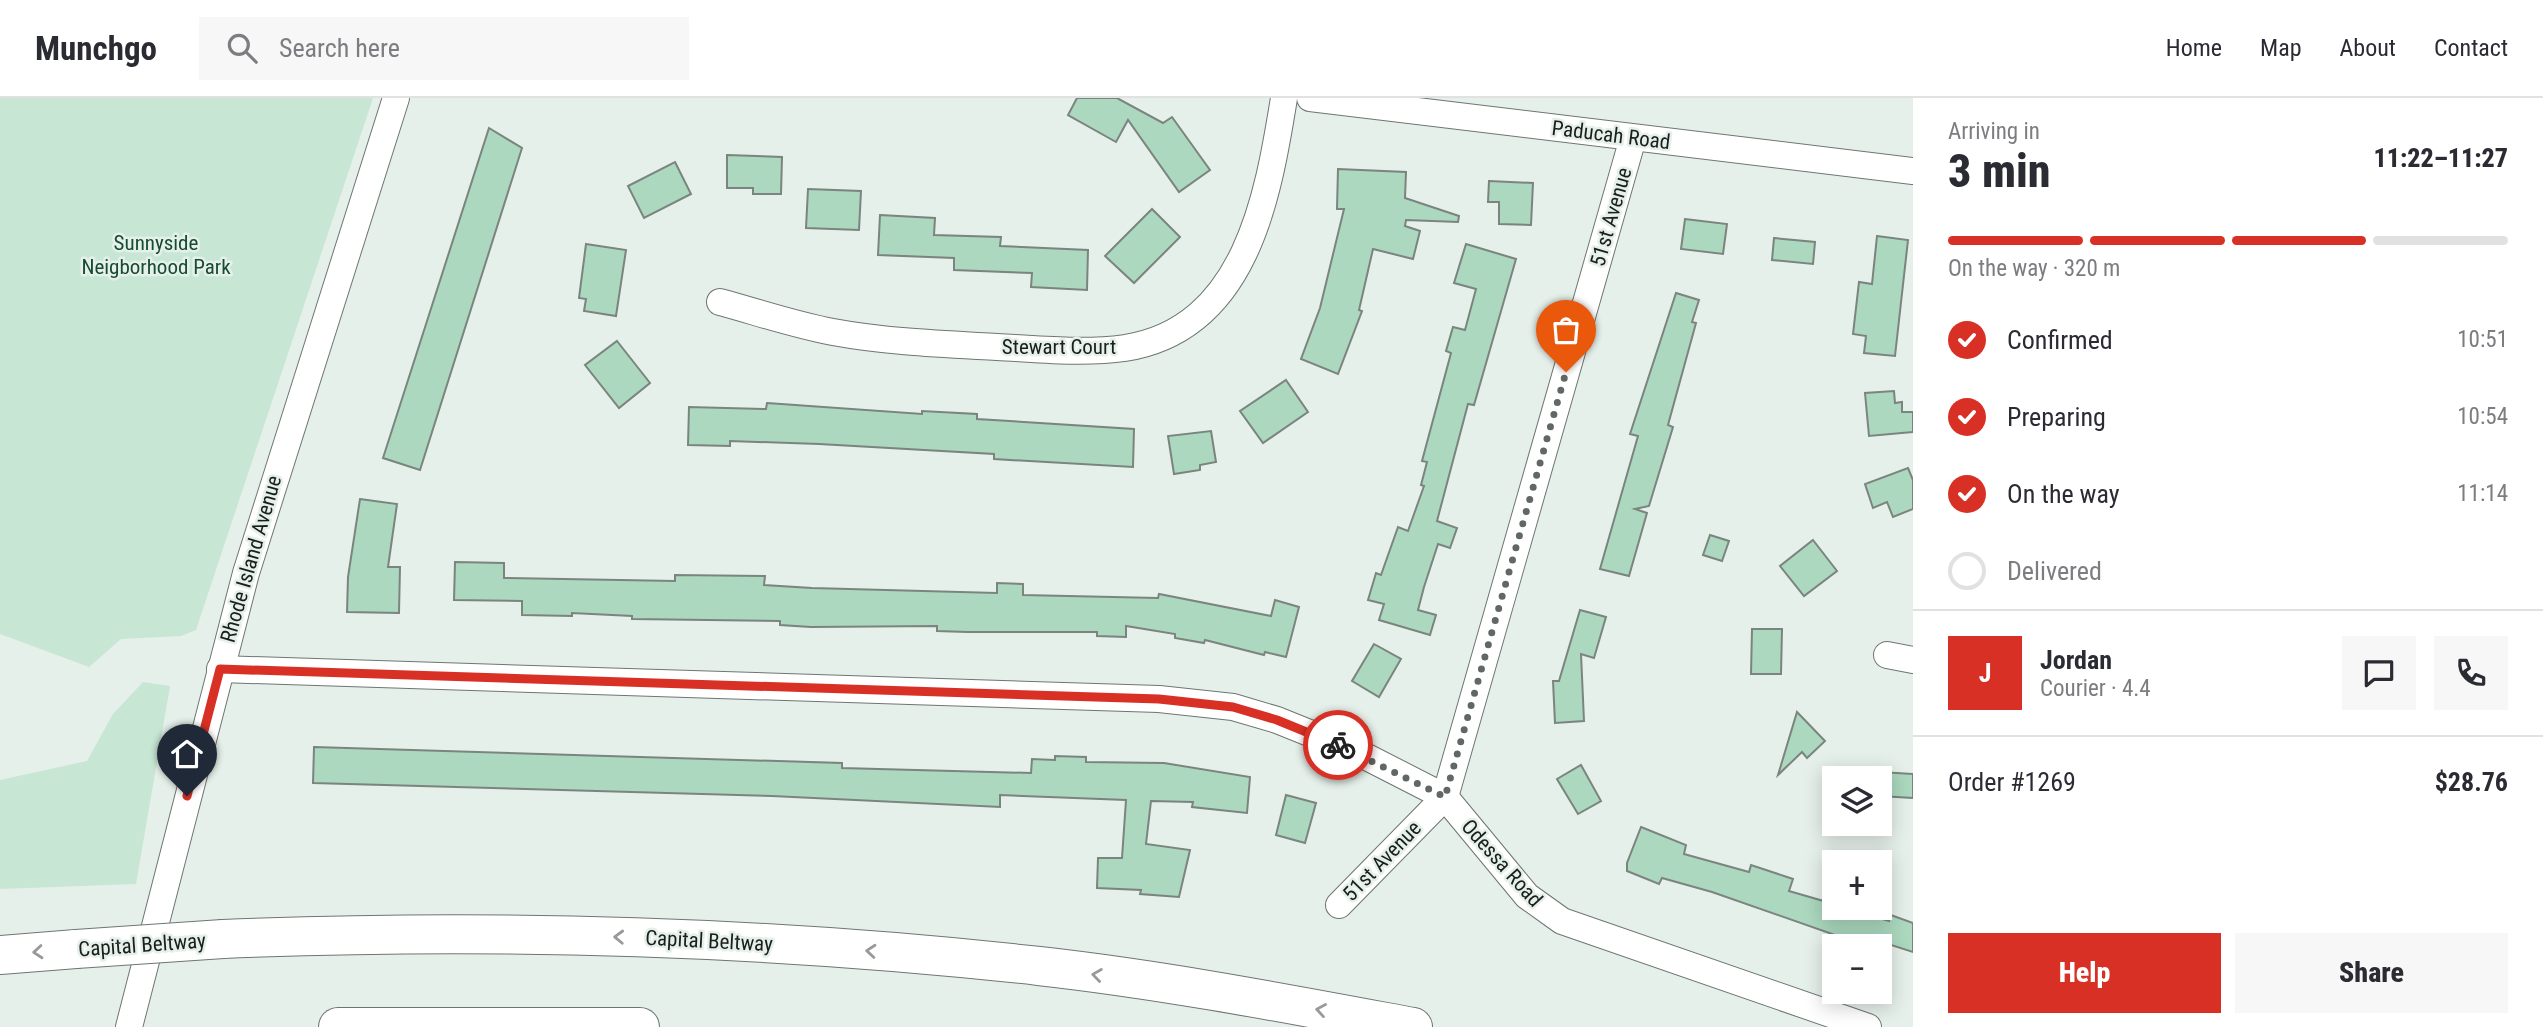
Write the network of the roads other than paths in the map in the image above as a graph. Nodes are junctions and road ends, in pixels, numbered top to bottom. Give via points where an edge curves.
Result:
1 (396, 98) edge
2 (1284, 98) edge
3 (1310, 98) edge
4 (1633, 138) junction
5 (1913, 172) edge
6 (720, 302) dead end
7 (1886, 655) dead end
8 (1913, 660) edge
9 (220, 669) junction
10 (1445, 797) junction
11 (1339, 905) dead end
12 (0, 956) edge
13 (128, 1027) edge
14 (338, 1027) edge
15 (640, 1027) edge
16 (1413, 1027) edge
17 (1868, 1027) edge

1 - 9 street, Rhode Island Avenue via 283,452
2 - 6 street, Stewart Court via 1270,180 1248,249 1188,322 1141,344 1098,351 890,340 832,332
3 - 4 street, Paducah Road
4 - 5 street, Paducah Road
4 - 10 street, 51st Avenue
7 - 8 street
9 - 10 street, Odessa Road via 1198,703 1277,720 1359,753
9 - 13 street, Rhode Island Avenue
10 - 11 street, 51st Avenue
10 - 17 street, Odessa Road via 1527,895 1555,917
16 -> 12 highway, Capital Beltway, bridge via 1041,967 848,948 495,933 223,939
14 - 15 highway

